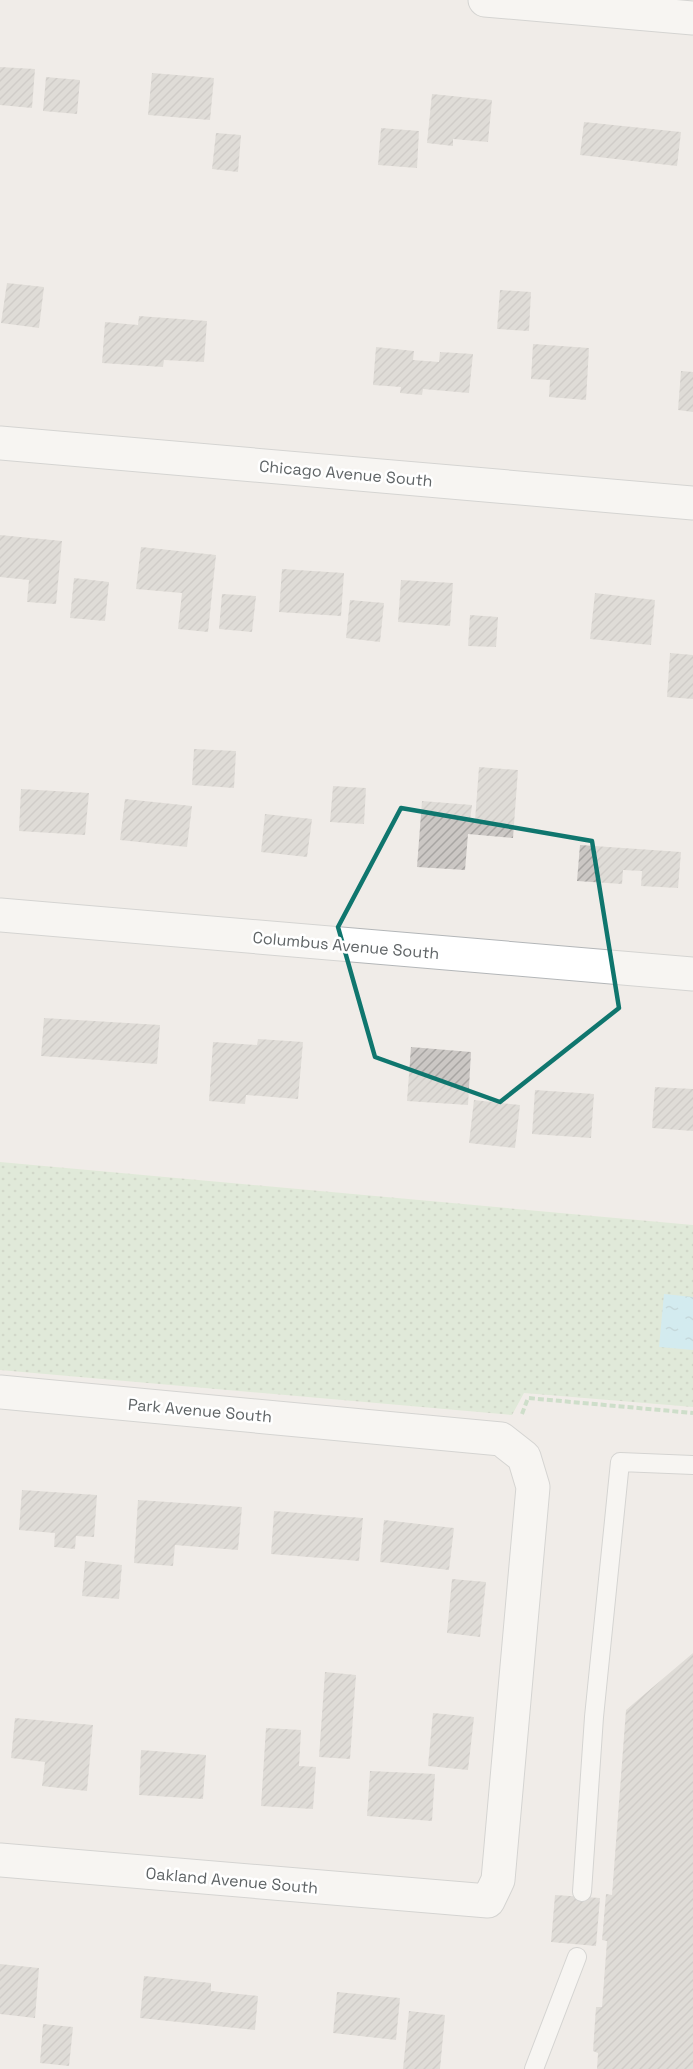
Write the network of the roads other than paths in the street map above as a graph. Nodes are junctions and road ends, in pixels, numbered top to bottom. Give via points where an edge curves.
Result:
1 (484, 0) edge
2 (693, 18) edge
3 (0, 442) edge
4 (693, 503) edge
5 (0, 915) edge
6 (693, 974) edge
7 (0, 1392) edge
8 (501, 1439) joint
9 (693, 1465) edge
10 (0, 1860) edge
11 (582, 1892) dead end
12 (577, 1957) dead end
13 (534, 2069) edge

1 - 2 street
3 - 4 street, Chicago Avenue South
5 - 6 street, Columbus Avenue South
7 - 8 street, Park Avenue South
8 - 10 street, Oakland Avenue South via 524,1457 533,1487 498,1880 488,1901
9 - 11 lane via 620,1462 594,1717
12 - 13 lane

